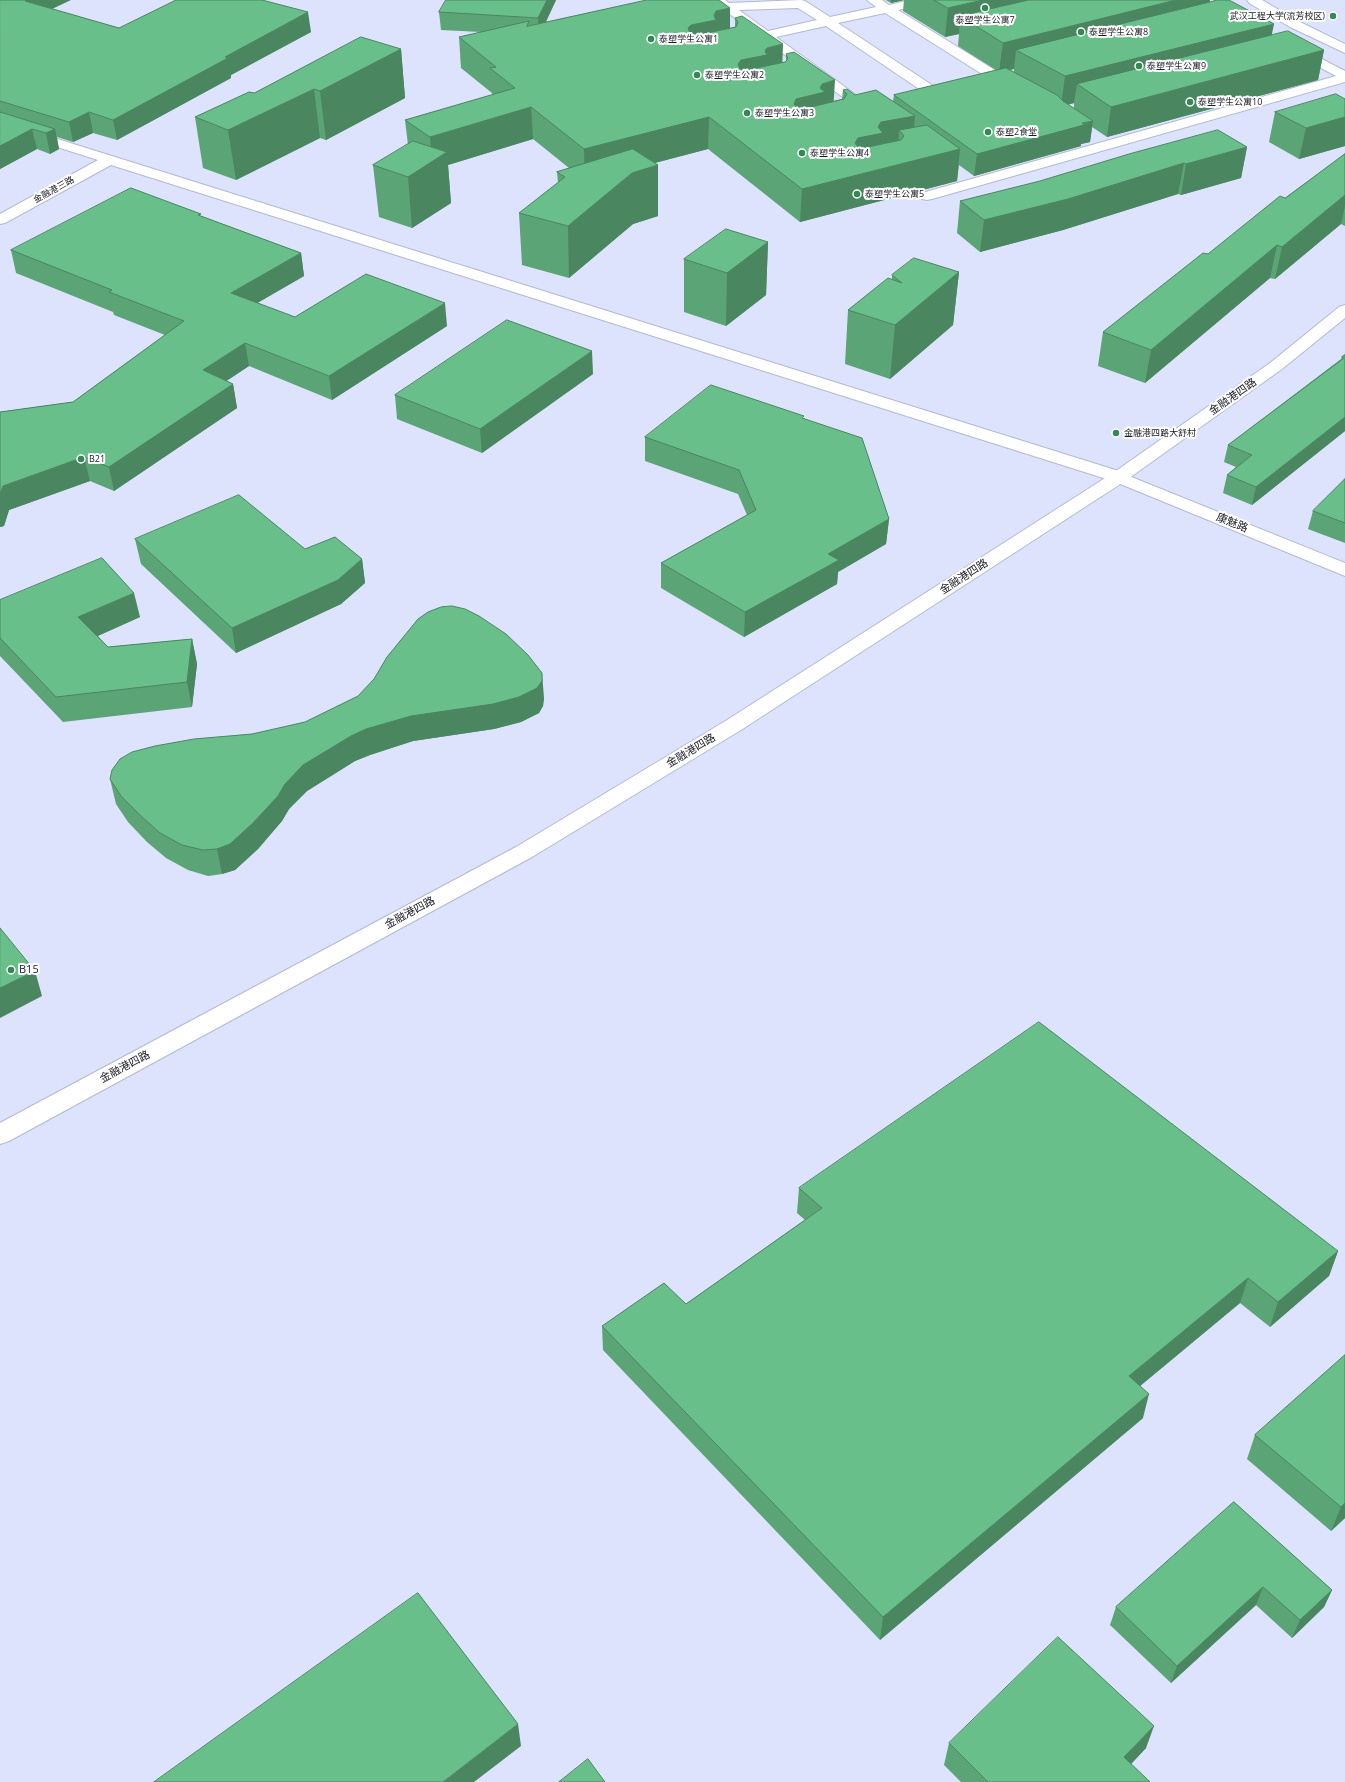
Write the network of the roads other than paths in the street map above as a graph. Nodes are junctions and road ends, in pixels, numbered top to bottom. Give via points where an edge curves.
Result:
1 (873, 0) edge
2 (927, 0) edge
3 (1253, 0) edge
4 (801, 2) edge
5 (717, 3) edge
6 (888, 9) junction
7 (828, 22) junction
8 (766, 36) junction
9 (749, 40) edge
10 (957, 40) edge
11 (942, 44) junction
12 (1283, 49) edge
13 (1345, 49) edge
14 (817, 72) junction
15 (1014, 75) edge
16 (802, 76) edge
17 (1345, 77) edge
18 (998, 78) junction
19 (983, 82) edge
20 (1024, 93) edge
21 (916, 98) edge
22 (856, 113) edge
23 (0, 125) edge
24 (1094, 137) dead end
25 (1106, 145) junction
26 (109, 160) junction
27 (961, 175) dead end
28 (972, 183) junction
29 (927, 196) edge
30 (0, 220) edge
31 (1345, 310) edge
32 (1119, 477) junction
33 (1345, 570) edge
34 (0, 1134) edge

1 - 6 street
2 - 6 street
3 - 13 street
4 - 5 street
4 - 7 street
5 - 8 street
6 - 7 street
6 - 11 street
7 - 8 street
7 - 21 street via 942,92
8 - 9 street
8 - 14 street
10 - 11 street
11 - 18 street
12 - 17 street via 1298,51
14 - 16 street
14 - 22 street via 878,111
15 - 18 street
17 - 25 street
18 - 19 street
18 - 20 street
23 - 26 street, 康魅路
24 - 25 street
25 - 28 street
26 - 30 street, 金融港三路
26 - 32 street, 康魅路
27 - 28 street
28 - 29 street
31 - 32 street, 金融港四路 via 1276,366
32 - 33 street, 康魅路
32 - 34 street, 金融港四路 via 734,725 524,852

